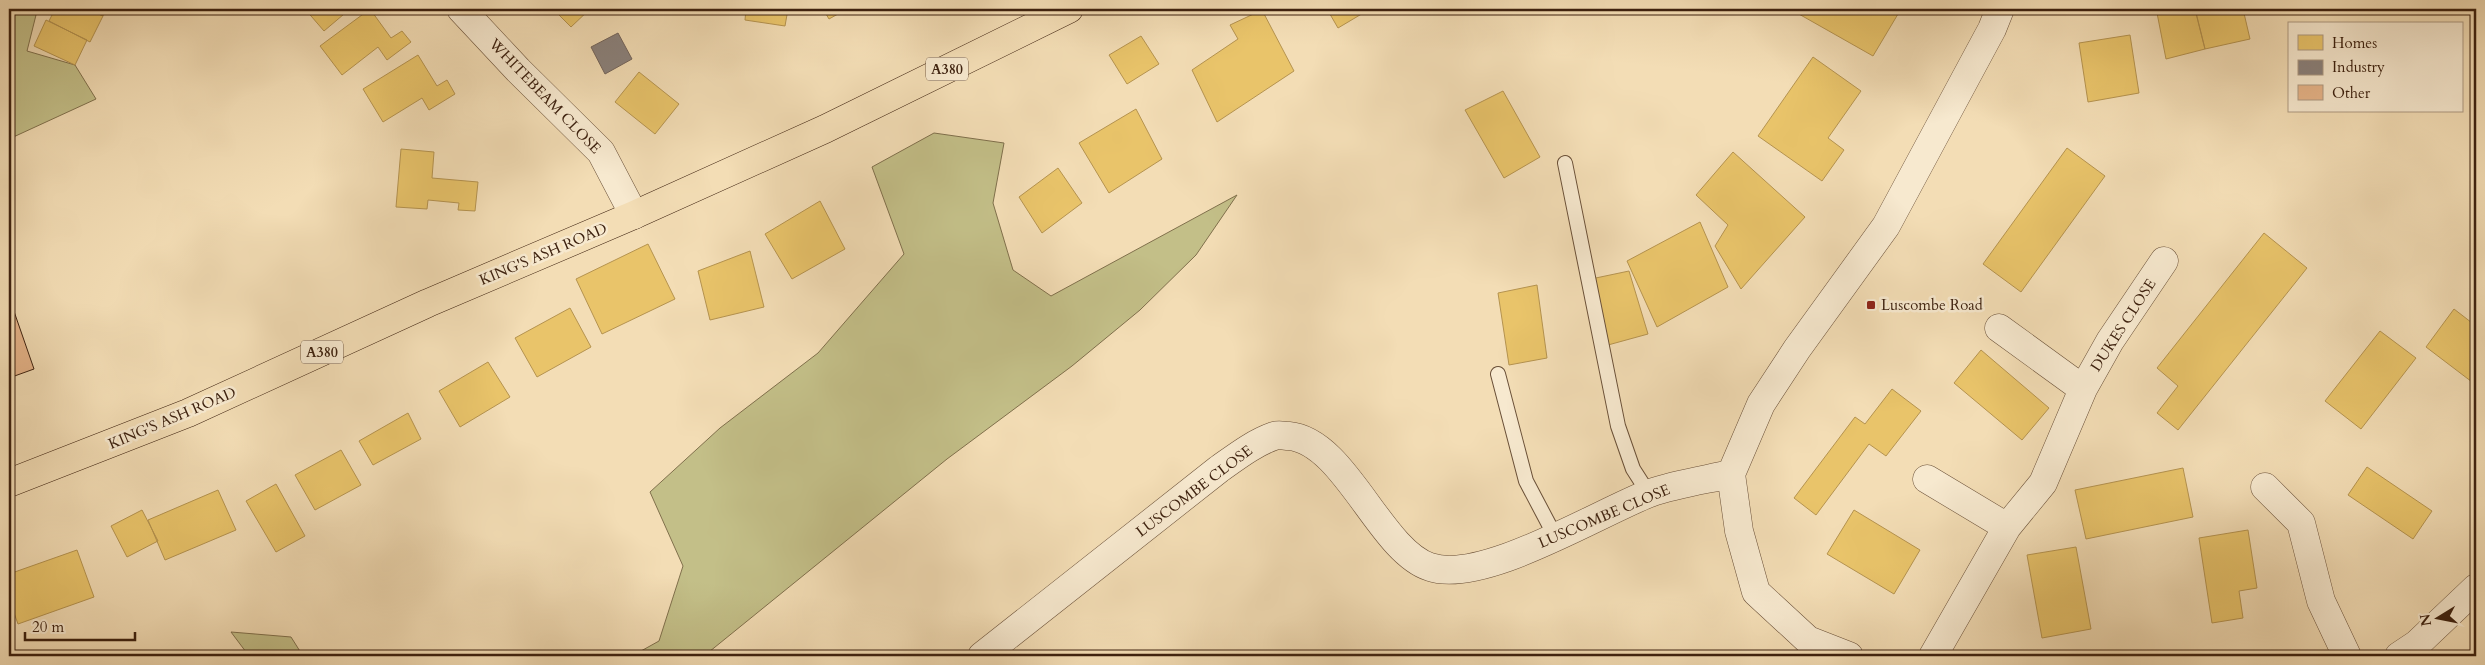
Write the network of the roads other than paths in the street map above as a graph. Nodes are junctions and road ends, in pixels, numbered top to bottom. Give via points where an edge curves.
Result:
1 (461, 9) edge
2 (1070, 9) edge
3 (2000, 9) edge
4 (1565, 164) dead end
5 (634, 215) junction
6 (2164, 261) dead end
7 (1999, 328) dead end
8 (1498, 374) dead end
9 (2083, 389) junction
10 (1731, 474) junction
11 (1927, 479) dead end
12 (9, 483) edge
13 (2265, 487) dead end
14 (1648, 494) junction
15 (2007, 527) junction
16 (1555, 536) junction
17 (2476, 588) edge
18 (2415, 652) edge
19 (982, 656) edge
20 (1849, 656) edge
21 (1933, 656) edge
22 (2347, 656) edge

1 - 5 street, WHITEBEAM CLOSE via 601,152
2 - 5 highway, KING'S ASH ROAD / A380 via 825,129
3 - 10 street via 1886,226 1761,404
4 - 14 lane via 1618,426 1633,469
5 - 12 highway, KING'S ASH ROAD / A380 via 428,303 188,413
6 - 9 street, DUKES CLOSE via 2110,340
7 - 9 street, DUKES CLOSE
8 - 16 lane via 1526,481
9 - 15 street, DUKES CLOSE via 2043,483
10 - 14 street, LUSCOMBE CLOSE
10 - 20 street via 1739,531 1756,592 1808,640
11 - 15 street
13 - 22 street via 2301,523 2321,601
14 - 16 street, LUSCOMBE CLOSE
15 - 21 street, DUKES CLOSE
16 - 19 street, LUSCOMBE CLOSE via 1499,561 1457,571 1430,567 1407,553 1324,453 1302,437 1276,435 1251,447 1219,469
17 - 18 street

